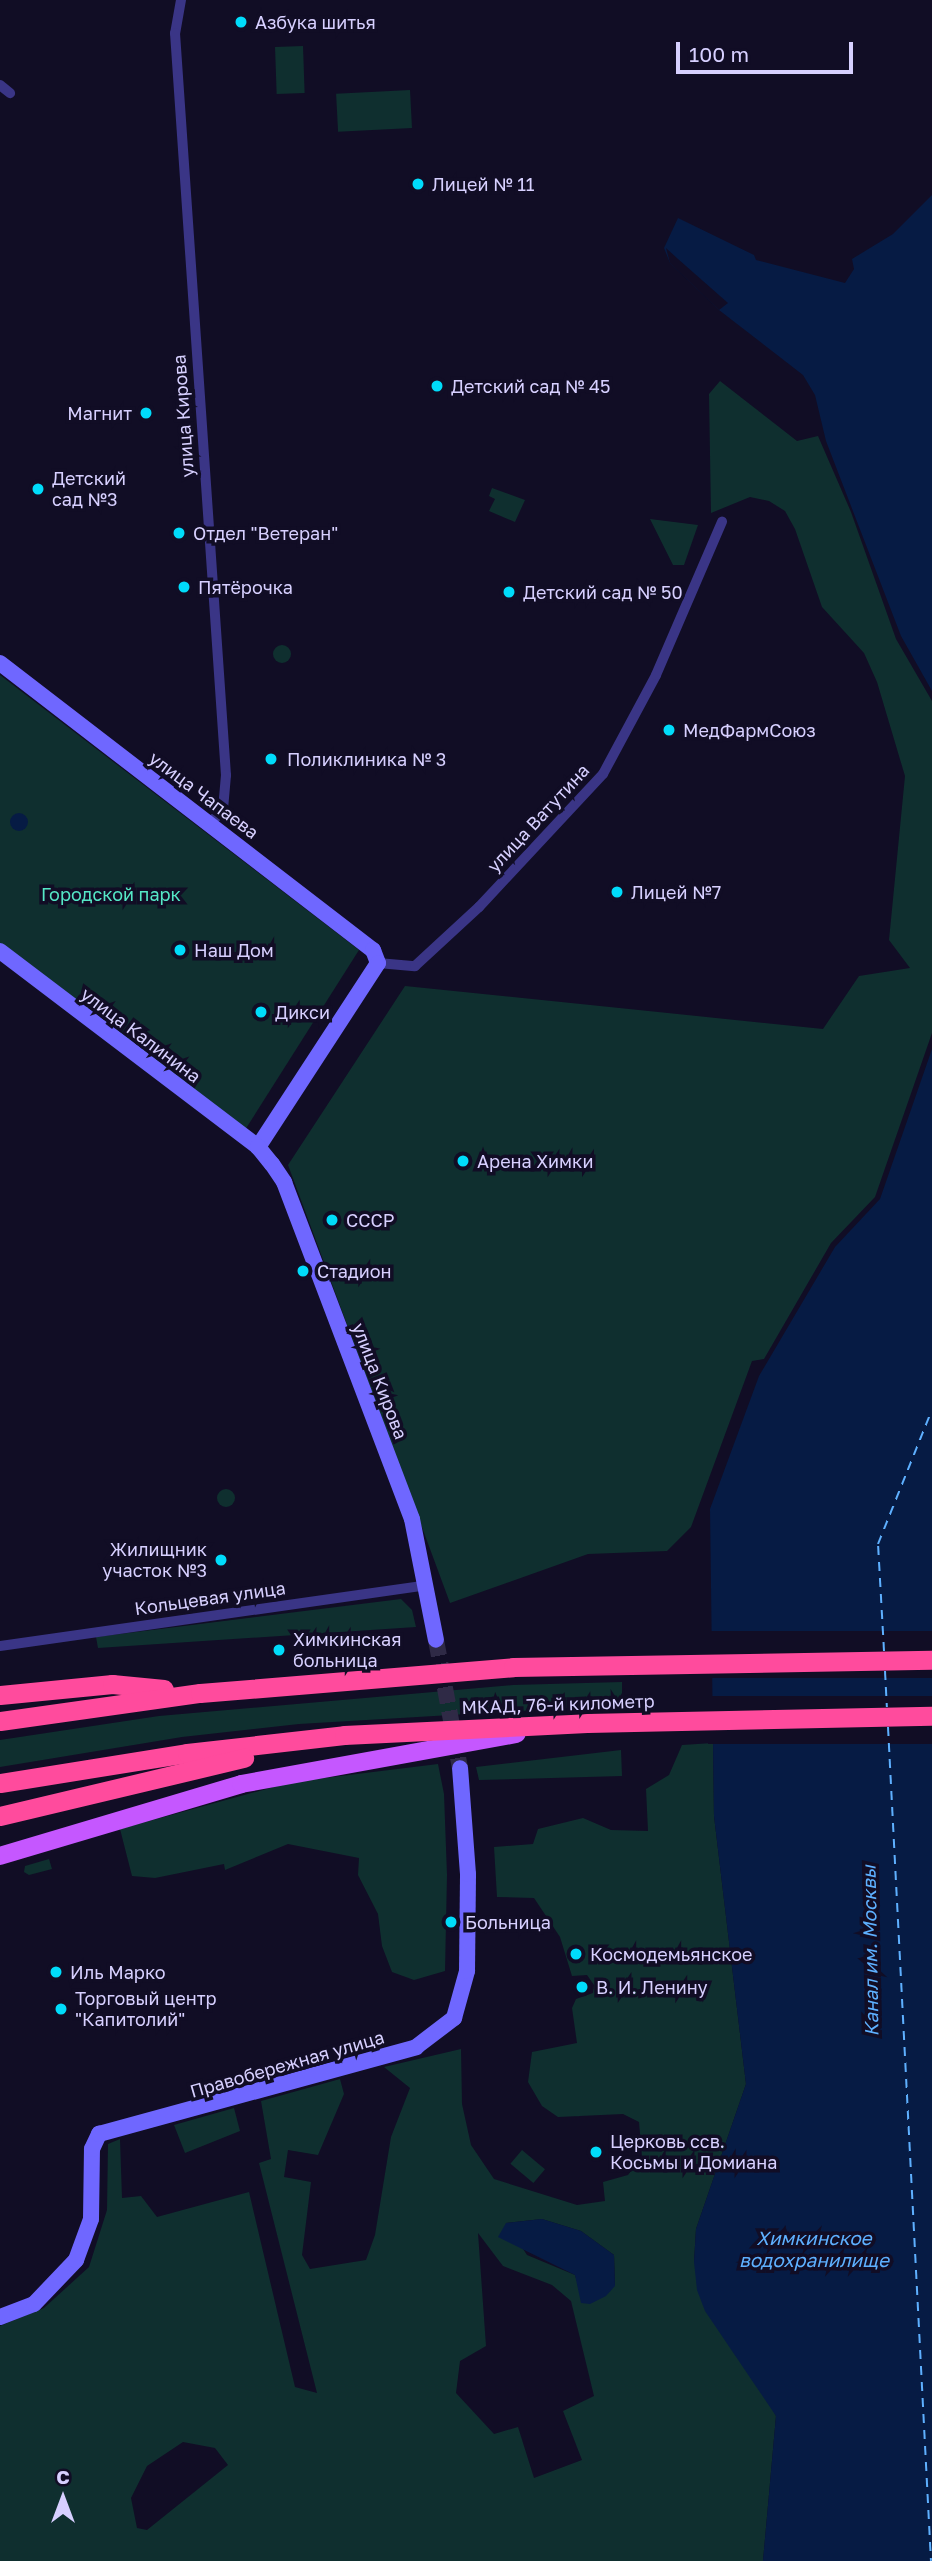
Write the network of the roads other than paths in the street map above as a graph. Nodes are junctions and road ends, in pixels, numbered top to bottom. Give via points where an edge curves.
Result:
1 (181, 0) edge
2 (0, 85) edge
3 (10, 93) dead end
4 (722, 522) dead end
5 (0, 663) edge
6 (209, 822) junction
7 (0, 951) edge
8 (378, 963) junction
9 (258, 1147) junction
10 (426, 1585) junction
11 (436, 1640) tunnel mouth
12 (0, 1646) edge
13 (932, 1660) edge
14 (200, 1693) junction
15 (0, 1695) edge
16 (932, 1716) edge
17 (0, 1721) edge
18 (587, 1723) junction
19 (344, 1735) junction
20 (460, 1768) tunnel mouth
21 (6, 1783) edge
22 (0, 1816) edge
23 (0, 1856) edge
24 (0, 2317) edge

1 - 6 street, улица Кирова via 175,33 226,775 223,812
2 - 3 street
4 - 8 street, улица Ватутина via 621,745 579,805 415,966
5 - 6 street, улица Чапаева
6 - 8 street, улица Чапаева via 373,950
7 - 9 street, улица Калинина
8 - 9 street
9 - 10 street, улица Кирова via 284,1182 412,1519
10 - 11 street, улица Кирова
10 - 12 street, Кольцевая улица
13 - 14 highway, МКАД, 76-й километр via 513,1667
14 - 15 highway via 112,1684
14 - 17 highway
16 - 18 highway, МКАД, 76-й километр
18 - 19 highway, МКАД, 76-й километр
18 - 23 main road via 343,1763 156,1806
19 - 21 highway, МКАД, 76-й километр
19 - 22 highway
20 - 24 street, Правобережная улица via 468,1874 468,1959 466,1987 454,2018 416,2047 99,2134 92,2149 91,2219 76,2260 34,2304

